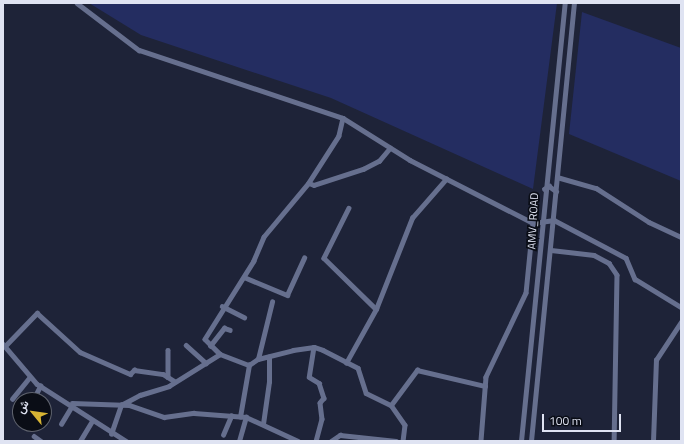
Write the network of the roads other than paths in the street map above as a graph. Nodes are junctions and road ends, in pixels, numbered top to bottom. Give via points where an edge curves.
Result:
1 (77, 3) edge
2 (565, 3) edge
3 (574, 3) edge
4 (555, 87) junction
5 (565, 87) junction
6 (553, 101) junction
7 (563, 103) junction
8 (343, 118) junction
9 (390, 148) junction
10 (557, 177) junction
11 (446, 179) junction
12 (309, 183) junction
13 (544, 189) junction
14 (556, 191) junction
15 (349, 208) dead end
16 (554, 220) junction
17 (541, 221) junction
18 (533, 223) junction
19 (681, 237) edge
20 (551, 250) junction
21 (304, 258) dead end
22 (244, 277) junction
23 (272, 302) dead end
24 (222, 306) junction
25 (681, 307) edge
26 (376, 309) junction
27 (244, 317) dead end
28 (681, 322) edge
29 (230, 330) dead end
30 (4, 344) edge
31 (186, 346) dead end
32 (210, 346) junction
33 (314, 347) junction
34 (168, 350) dead end
35 (220, 354) junction
36 (269, 357) junction
37 (258, 359) junction
38 (206, 363) junction
39 (346, 363) junction
40 (249, 366) junction
41 (30, 377) junction
42 (168, 377) junction
43 (174, 381) junction
44 (40, 386) junction
45 (485, 386) junction
46 (18, 392) edge
47 (37, 392) edge
48 (72, 404) junction
49 (121, 405) junction
50 (391, 405) junction
51 (231, 416) junction
52 (240, 417) junction
53 (246, 417) junction
54 (92, 422) junction
55 (62, 424) dead end
56 (263, 424) junction
57 (111, 434) junction
58 (223, 435) dead end
59 (34, 436) dead end
60 (41, 441) edge
61 (80, 441) edge
62 (126, 441) edge
63 (239, 441) edge
64 (298, 441) edge
65 (316, 441) edge
66 (331, 441) edge
67 (396, 441) edge
68 (403, 441) edge
69 (481, 441) edge
70 (521, 441) edge
71 (531, 441) edge
72 (614, 441) edge
73 (653, 441) edge

1 - 8 street via 139,50
2 - 4 street, AMV_ROAD
3 - 5 street
4 - 5 street
4 - 6 street, AMV_ROAD
5 - 7 street
6 - 7 street
6 - 13 street, AMV_ROAD
7 - 10 street
8 - 9 street
8 - 12 street via 339,136
9 - 11 street
9 - 12 street via 380,161 363,169 314,185
10 - 14 street
10 - 19 street via 590,186
11 - 18 street
11 - 26 street via 412,218
12 - 22 street via 264,237
13 - 14 street via 549,186
13 - 17 street, AMV_ROAD
14 - 16 street
15 - 26 street via 324,258
16 - 17 street
16 - 20 street
16 - 25 street via 626,258 634,277
17 - 18 street
17 - 70 street, AMV_ROAD
18 - 45 street via 526,293 488,370
20 - 71 street
20 - 72 street via 594,255 612,266 617,275
21 - 22 street via 287,295
22 - 24 street
23 - 37 street
24 - 27 street
24 - 32 street via 205,339
26 - 39 street
28 - 73 street via 656,360
29 - 32 street via 224,328
30 - 41 street
30 - 42 street via 38,313 80,352 130,374 134,370
31 - 38 street
32 - 35 street
33 - 36 street
33 - 39 street
33 - 65 street via 309,377 319,383 324,398 320,403 322,419
34 - 42 street
35 - 38 street
35 - 40 street
36 - 37 street
36 - 56 street via 270,382
37 - 40 street
38 - 43 street
39 - 50 street via 358,368 366,393
40 - 52 street
41 - 44 street
41 - 46 street
42 - 43 street
43 - 49 street
44 - 47 street
44 - 48 street
45 - 50 street via 417,370
45 - 69 street
48 - 49 street
48 - 54 street
48 - 55 street
49 - 51 street via 164,417 194,413
49 - 57 street
50 - 68 street via 405,425
51 - 52 street
51 - 58 street
52 - 53 street
53 - 56 street
53 - 63 street
54 - 57 street
54 - 61 street
56 - 64 street
57 - 62 street
59 - 60 street
66 - 67 street via 340,435

